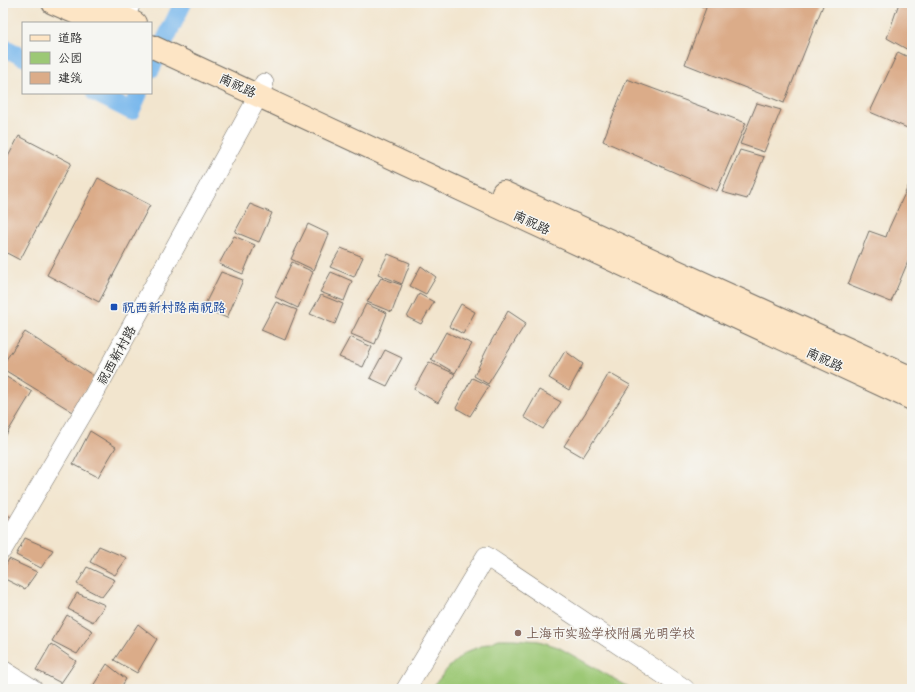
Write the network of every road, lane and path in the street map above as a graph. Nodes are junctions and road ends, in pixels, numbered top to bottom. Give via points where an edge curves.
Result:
1 (52, 3) edge
2 (93, 3) edge
3 (128, 17) edge
4 (97, 22) edge
5 (152, 31) edge
6 (166, 46) edge
7 (262, 89) junction
8 (912, 378) edge
9 (912, 400) edge
10 (3, 549) edge
11 (3, 670) edge
12 (33, 689) edge
13 (406, 689) edge
14 (685, 689) edge

1 - 4 main road
2 - 3 main road
5 - 6 main road, 南祝路
6 - 7 main road, 南祝路
7 - 8 main road, 南祝路
7 - 9 main road, 南祝路
7 - 10 street, 祝西新村路 via 93,396
11 - 12 street
13 - 14 street via 486,556

